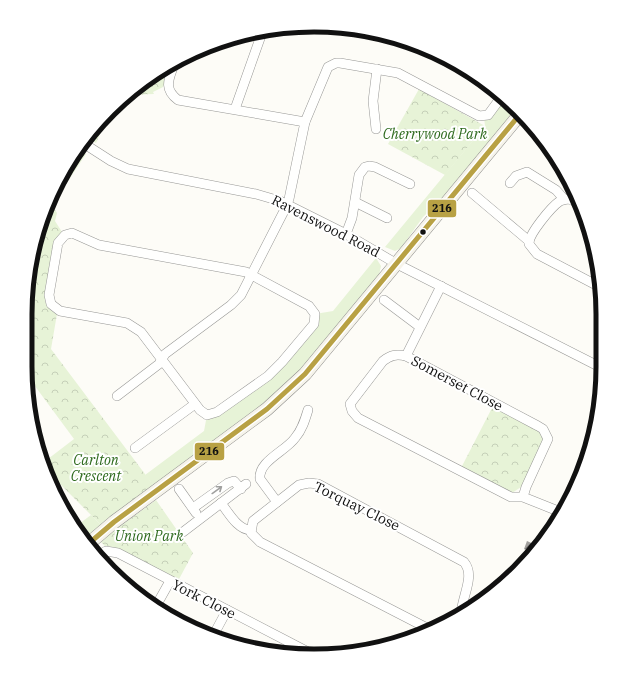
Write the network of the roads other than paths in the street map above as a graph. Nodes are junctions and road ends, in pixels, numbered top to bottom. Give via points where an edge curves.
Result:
1 (261, 37) edge
2 (377, 69) junction
3 (172, 70) edge
4 (499, 101) edge
5 (235, 109) junction
6 (516, 118) edge
7 (305, 122) junction
8 (376, 129) dead end
9 (87, 146) edge
10 (510, 183) dead end
11 (410, 184) dead end
12 (472, 193) dead end
13 (564, 200) junction
14 (572, 200) edge
15 (355, 202) junction
16 (286, 205) junction
17 (387, 218) dead end
18 (346, 234) junction
19 (529, 241) junction
20 (397, 264) junction
21 (252, 275) junction
22 (594, 284) edge
23 (441, 286) junction
24 (384, 300) dead end
25 (420, 327) junction
26 (406, 356) junction
27 (162, 360) junction
28 (596, 365) edge
29 (117, 396) dead end
30 (195, 404) junction
31 (308, 410) dead end
32 (135, 448) dead end
33 (179, 489) dead end
34 (524, 497) junction
35 (277, 502) junction
36 (221, 503) junction
37 (193, 508) junction
38 (557, 510) edge
39 (201, 519) junction
40 (250, 530) junction
41 (183, 532) dead end
42 (92, 541) edge
43 (102, 553) edge
44 (170, 581) junction
45 (158, 602) edge
46 (461, 607) edge
47 (226, 610) junction
48 (425, 627) edge
49 (215, 631) edge
50 (301, 648) edge

1 - 5 street
2 - 4 street via 398,73 479,116 488,115
2 - 7 street via 336,63 325,71
2 - 8 street via 373,101
3 - 5 street via 168,84 170,94 178,100
5 - 7 street
6 - 20 street
7 - 16 street
9 - 16 street, Ravenswood Road via 128,169 256,194
10 - 13 street via 516,176 527,172 556,190
11 - 15 street via 369,166 365,167 359,175
12 - 19 street
13 - 14 street
13 - 19 street via 554,207 534,230
15 - 17 street
15 - 18 street
16 - 18 street, Ravenswood Road
16 - 21 street
18 - 20 street, Ravenswood Road
19 - 22 street via 532,250 537,254
20 - 23 street, Ravenswood Road
20 - 42 street via 312,366 282,396
21 - 27 street via 236,300 165,354
21 - 27 street via 99,245 76,234 62,237 58,243 49,295 51,304 60,310 130,324 141,332
21 - 30 street via 309,306 315,314 314,324 276,368 217,412 207,415
23 - 25 street
23 - 28 street, Ravenswood Road
24 - 25 street
25 - 26 street
26 - 34 street, Somerset Close via 543,429 548,439
26 - 34 street, Somerset Close via 393,355 383,361 350,404 354,414 512,497
27 - 29 street
27 - 30 street
30 - 32 street
31 - 35 street via 294,440 270,460 259,475
33 - 37 street
34 - 38 street, Somerset Close
35 - 40 street, Torquay Close via 256,518
35 - 46 street, Torquay Close via 299,485 313,483 457,557 467,565 469,576
37 -> 36 street via 228,483 234,481 244,487
36 - 39 street
36 - 40 street via 238,524
37 - 39 street
39 - 41 street
40 - 48 street via 260,542
43 - 44 street, York Close via 106,551 118,553
44 - 45 street
44 - 47 street, York Close
47 - 49 street
47 - 50 street, York Close

